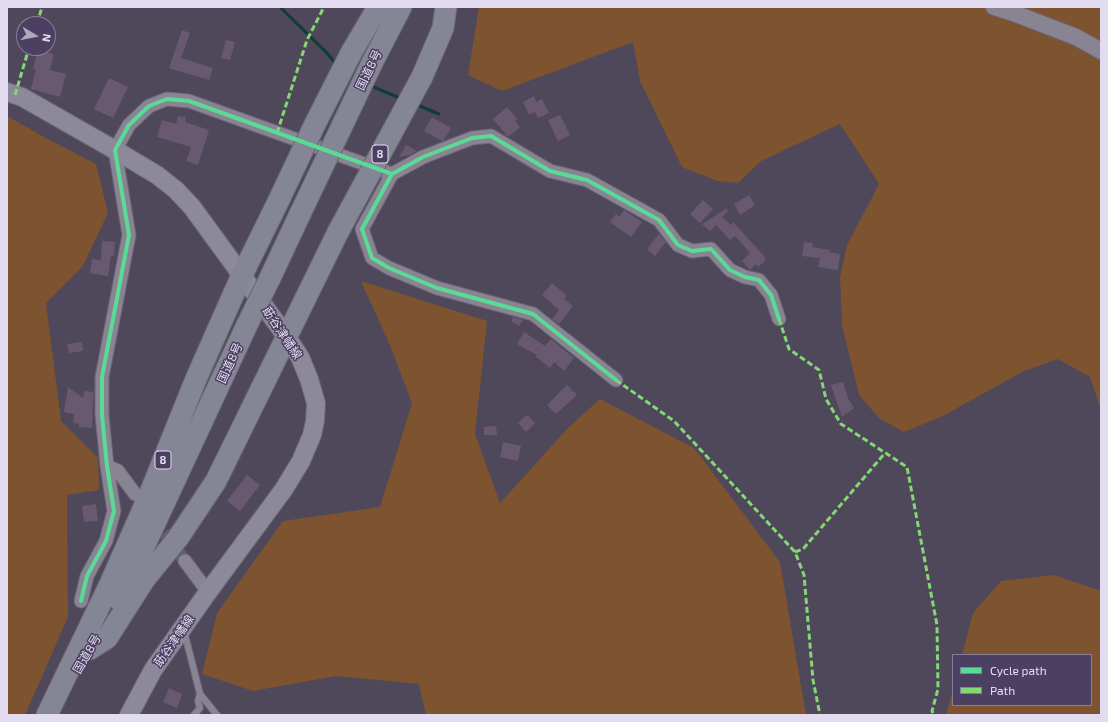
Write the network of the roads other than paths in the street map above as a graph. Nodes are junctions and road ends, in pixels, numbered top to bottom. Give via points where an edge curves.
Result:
1 (378, 7) edge
2 (401, 7) edge
3 (446, 7) edge
4 (994, 7) edge
5 (1101, 51) edge
6 (7, 92) edge
7 (115, 150) junction
8 (392, 174) junction
9 (242, 275) junction
10 (779, 319) dead end
11 (286, 336) junction
12 (616, 380) dead end
13 (107, 466) junction
14 (135, 494) dead end
15 (185, 561) tunnel mouth
16 (208, 592) junction
17 (81, 601) dead end
18 (184, 627) junction
19 (90, 649) junction
20 (200, 694) junction
21 (47, 715) edge
22 (52, 715) edge
23 (129, 715) edge
24 (194, 715) edge
25 (217, 715) edge

1 - 9 highway, 8, bridge via 351,53
2 - 19 highway, 国道8号 / 8, bridge via 135,564
3 - 11 highway, 8, bridge via 443,28 422,77 338,232
4 - 5 street via 1076,37
6 - 7 main road, 莇谷津幡線 via 22,97
7 - 8 street via 129,125 149,106 167,99 189,100
7 - 9 main road, 莇谷津幡線 via 157,175 176,190 192,207
7 - 13 street via 129,235 102,377 102,415
8 - 10 street via 423,157 472,138 491,136 550,170 587,180 659,220 678,245 692,251 711,250 730,270 759,280 771,295
8 - 12 street via 362,229 372,258 436,288 533,314
9 - 11 main road, 莇谷津幡線
9 - 21 highway, 8 via 110,584
11 - 16 main road, 莇谷津幡線 via 300,357 316,403 312,435 301,461 284,489
11 - 19 highway, 8 via 216,481 178,538 144,580 107,638
13 - 14 street via 118,470
13 - 17 street via 114,511 106,541 87,576
15 - 16 street
16 - 18 main road, 莇谷津幡線
18 - 20 lane
18 - 23 main road, 莇谷津幡線 via 153,670
19 - 22 highway, 国道8号 / 8
20 - 24 lane via 200,708
20 - 25 lane

